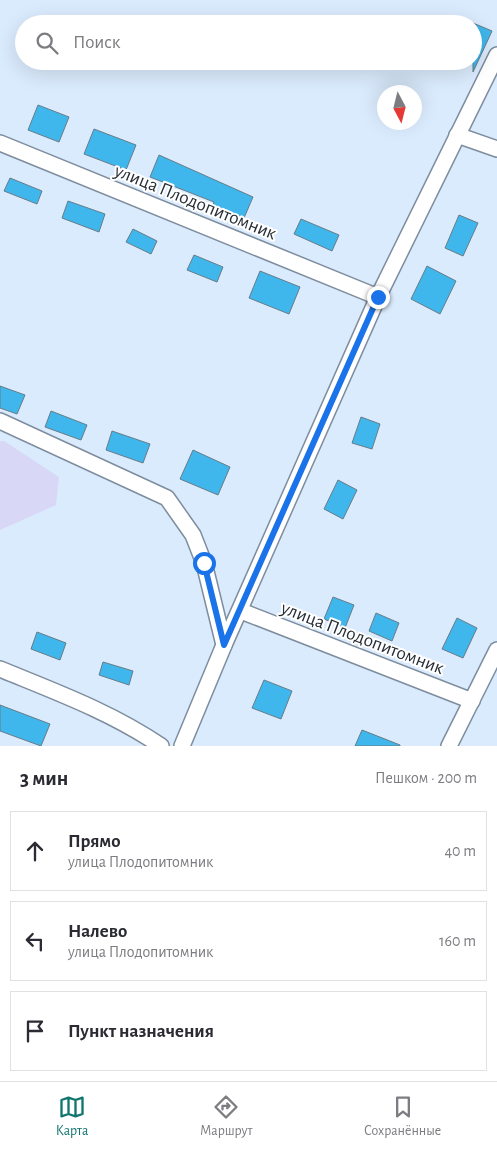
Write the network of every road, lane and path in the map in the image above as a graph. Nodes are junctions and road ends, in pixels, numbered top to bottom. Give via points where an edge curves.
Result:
1 (497, 54) edge
2 (458, 135) junction
3 (0, 143) edge
4 (497, 149) edge
5 (378, 297) junction
6 (0, 421) edge
7 (241, 611) junction
8 (224, 645) junction
9 (497, 650) edge
10 (0, 669) edge
11 (472, 701) junction
12 (161, 746) edge
13 (182, 746) edge
14 (449, 746) edge

1 - 2 street
2 - 4 street
2 - 5 street
3 - 5 street, улица Плодопитомник
5 - 7 street
6 - 8 street via 167,498 193,535 204,563
7 - 8 street
7 - 11 street, улица Плодопитомник
8 - 13 street
9 - 11 street
10 - 12 street via 93,707
11 - 14 street

